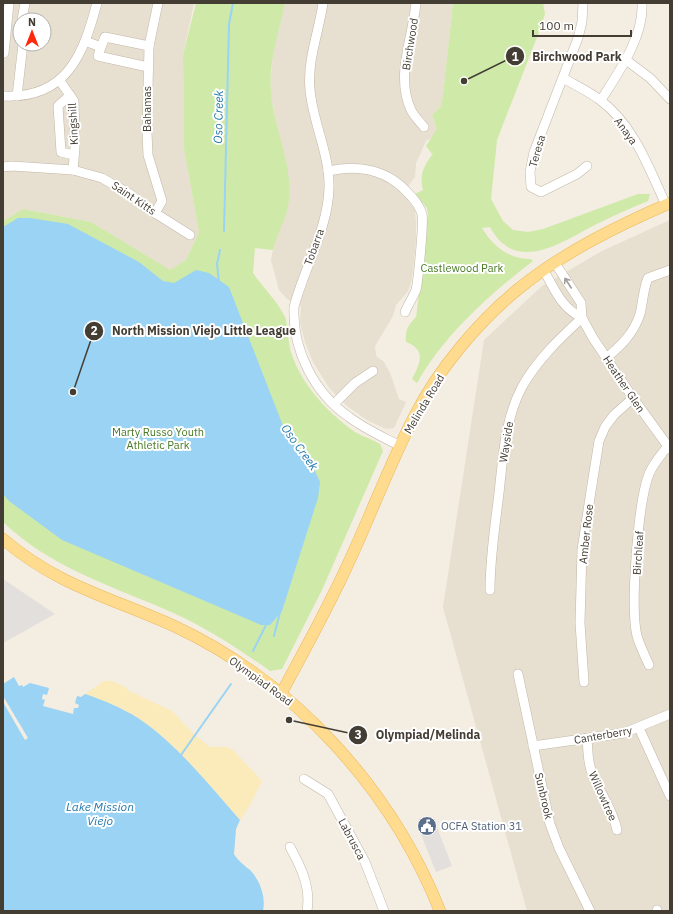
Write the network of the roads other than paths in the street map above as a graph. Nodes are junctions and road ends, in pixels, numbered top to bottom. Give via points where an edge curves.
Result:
1 (9, 3) edge
2 (97, 3) edge
3 (158, 3) edge
4 (323, 3) edge
5 (416, 3) edge
6 (583, 3) edge
7 (642, 3) edge
8 (85, 41) junction
9 (149, 46) junction
10 (101, 47) junction
11 (22, 52) edge
12 (4, 53) edge
13 (626, 60) junction
14 (148, 67) junction
15 (562, 78) junction
16 (60, 80) junction
17 (70, 95) junction
18 (3, 96) edge
19 (17, 96) junction
20 (670, 98) edge
21 (601, 100) junction
22 (424, 127) dead end
23 (74, 155) junction
24 (587, 166) dead end
25 (3, 168) edge
26 (73, 170) junction
27 (328, 171) junction
28 (668, 204) edge
29 (155, 213) junction
30 (190, 235) dead end
31 (555, 264) junction
32 (670, 270) edge
33 (544, 271) junction
34 (578, 299) junction
35 (568, 308) junction
36 (405, 312) dead end
37 (582, 318) junction
38 (606, 358) junction
39 (373, 371) dead end
40 (633, 398) junction
41 (334, 404) junction
42 (400, 446) junction
43 (669, 447) edge
44 (3, 539) edge
45 (490, 590) dead end
46 (649, 665) dead end
47 (518, 674) dead end
48 (584, 682) dead end
49 (281, 694) junction
50 (670, 714) edge
51 (639, 728) junction
52 (587, 738) junction
53 (533, 746) junction
54 (304, 779) dead end
55 (670, 796) edge
56 (617, 830) dead end
57 (290, 847) dead end
58 (306, 911) edge
59 (383, 911) edge
60 (440, 911) edge
61 (590, 911) edge

1 - 12 street
2 - 8 street
3 - 9 street, Bahamas
4 - 27 street, Tobarra via 311,63 310,88 312,112
5 - 22 street, Birchwood via 404,81 411,111
6 - 15 street via 578,38
7 - 13 street via 635,40
8 - 10 street
8 - 16 street via 79,56
9 - 10 street via 105,37
9 - 14 street, Bahamas
10 - 14 street via 98,56
11 - 19 street
13 - 20 street via 650,78
13 - 21 street
14 - 29 street, Bahamas via 148,155 162,201
15 - 21 street, Anaya
15 - 24 street, Teresa via 534,152 530,172 531,187 541,192 577,174
16 - 17 street, Kingshill
16 - 19 street via 49,88
17 - 23 street, Kingshill via 74,101
17 - 23 street, Kingshill via 58,106 61,152
18 - 19 street
21 - 28 street, Anaya via 623,123
23 - 26 street, Kingshill
25 - 26 street, Saint Kitts via 12,166
26 - 29 street, Saint Kitts via 112,182
27 - 36 street via 343,167 376,171 402,186 418,204 422,215 422,227 416,290
27 - 41 street, Tobarra via 328,204 297,295 293,320 297,342 308,370
28 - 31 main road, Melinda Road via 615,229
29 - 30 street, Saint Kitts
31 - 33 main road, Melinda Road
34 -> 31 street, Heather Glen
32 - 38 street via 648,278 640,313 630,335
33 - 35 street via 554,291
33 - 42 main road, Melinda Road via 517,290 458,351 423,400
34 - 35 street
34 - 37 street, Heather Glen via 581,303
35 - 37 street
37 - 38 street, Heather Glen
37 - 45 street, Wayside via 536,366 522,387 510,415 490,564
38 - 40 street, Heather Glen
39 - 41 street via 355,383
40 - 43 street, Heather Glen
40 - 48 street, Amber Rose via 614,415 599,441 582,550 580,623
41 - 42 street, Tobarra via 364,427
42 - 49 main road, Melinda Road via 348,564
43 - 46 street, Birchleaf via 657,460 649,475 637,553 637,636
44 - 49 main road, Olympiad Road via 52,575 194,636
47 - 53 street, Sunbrook
49 - 60 main road, Olympiad Road via 326,736 366,779 428,881
50 - 51 street, Canterberry
51 - 52 street, Canterberry via 612,736
51 - 55 street
52 - 53 street, Canterberry
52 - 56 street, Willowtree via 588,760 593,778 614,817
53 - 61 street, Sunbrook via 555,837
54 - 59 street, Labrusca via 328,794 365,862
57 - 58 street via 301,867 307,886

